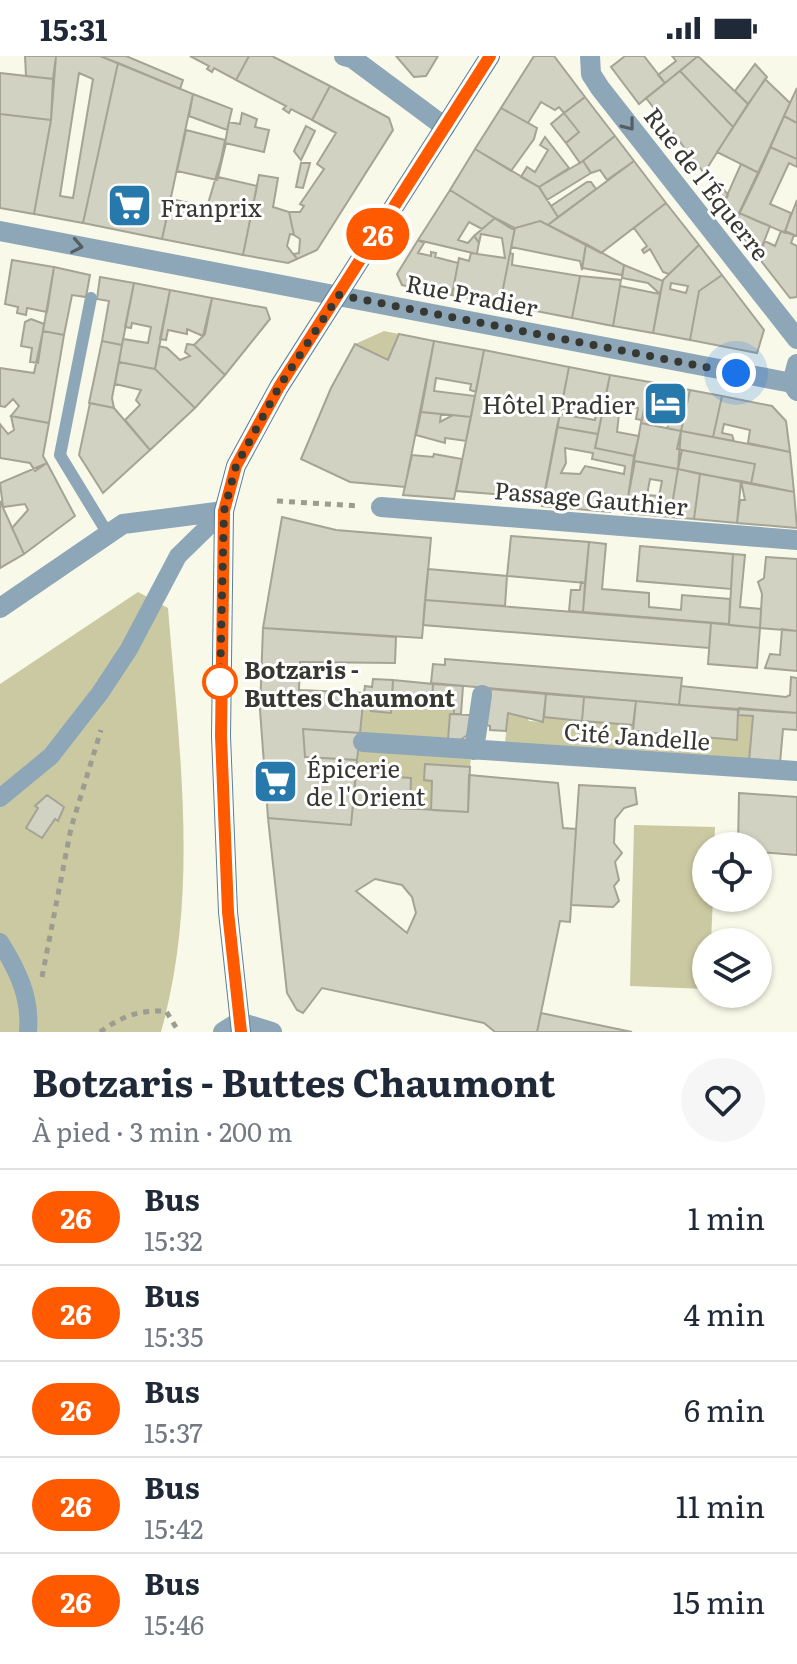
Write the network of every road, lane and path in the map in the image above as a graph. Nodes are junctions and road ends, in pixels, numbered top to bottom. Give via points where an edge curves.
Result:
1 (490, 56) edge
2 (590, 56) edge
3 (349, 57) edge
4 (445, 127) junction
5 (0, 231) edge
6 (339, 295) junction
7 (91, 298) dead end
8 (797, 339) edge
9 (795, 379) edge
10 (277, 501) dead end
11 (337, 505) dead end
12 (381, 507) dead end
13 (224, 511) junction
14 (108, 534) junction
15 (797, 540) edge
16 (0, 608) edge
17 (100, 693) junction
18 (482, 695) dead end
19 (363, 742) dead end
20 (474, 750) junction
21 (797, 771) edge
22 (0, 798) edge
23 (0, 942) edge
24 (29, 1022) edge
25 (177, 1029) dead end
26 (234, 1029) edge
27 (100, 1032) edge
28 (272, 1032) edge

1 - 4 main road
2 -> 8 street, Rue de l'Équerre via 591,74 600,88
3 - 4 street
4 - 6 main road
5 -> 6 street, Rue Pradier
6 - 9 street, Rue Pradier
6 - 13 main road via 236,466
7 - 14 lane via 60,455
10 - 11 path
12 - 15 street, Passage Gauthier
13 - 14 street via 123,524
13 - 17 street via 178,556
13 - 26 main road via 222,750
14 - 16 street
17 - 22 street via 51,756
17 - 24 path via 101,731 71,828 46,967
18 - 20 street
19 - 20 street, Cité Jandelle
20 - 21 street, Cité Jandelle
23 - 24 street via 20,975
25 - 27 path via 166,1011 145,1010
26 - 28 street

